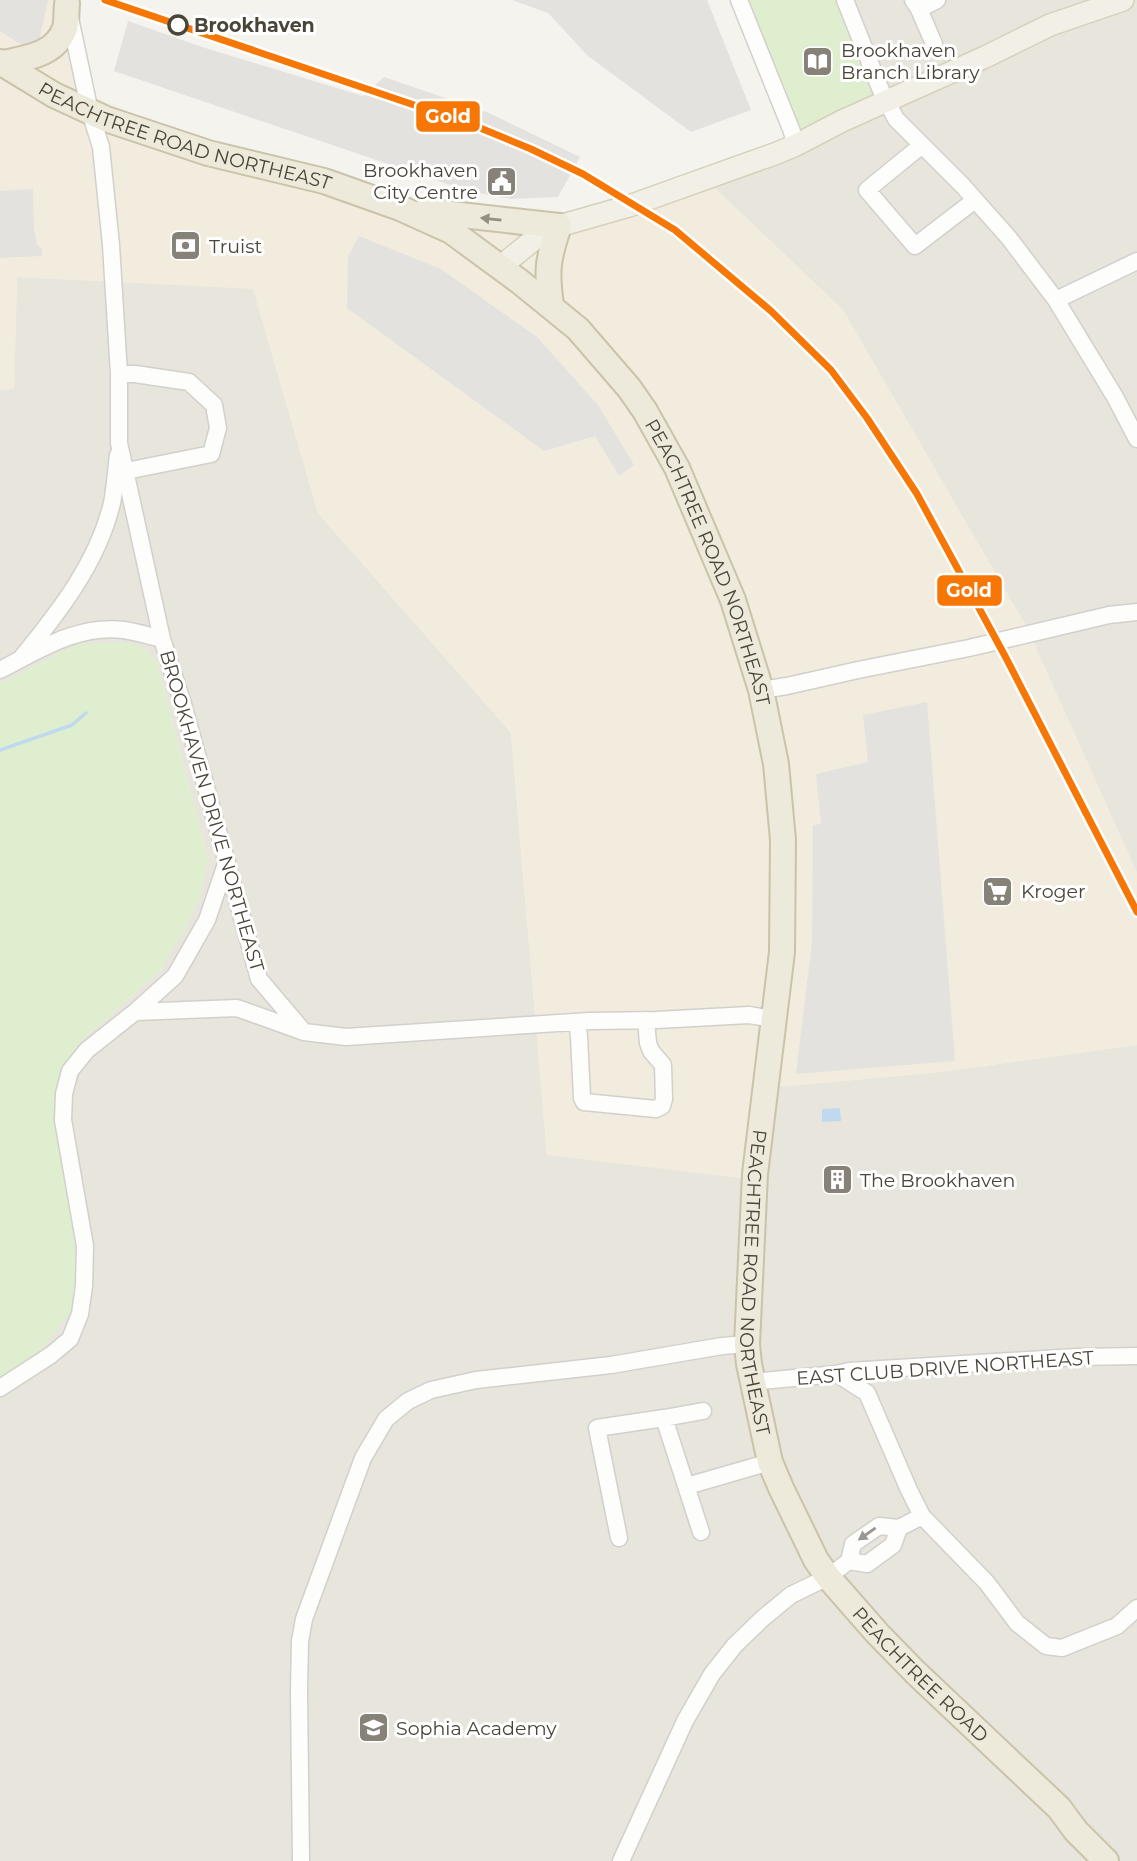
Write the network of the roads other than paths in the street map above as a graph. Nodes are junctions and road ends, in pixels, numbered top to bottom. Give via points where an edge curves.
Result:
1 (739, 0) edge
2 (845, 0) edge
3 (937, 0) edge
4 (67, 2) edge
5 (1109, 2) edge
6 (916, 4) edge
7 (934, 44) dead end
8 (1, 62) edge
9 (887, 102) junction
10 (90, 112) junction
11 (796, 145) junction
12 (922, 145) junction
13 (975, 200) junction
14 (400, 208) junction
15 (559, 226) junction
16 (1137, 261) edge
17 (500, 267) junction
18 (1056, 300) junction
19 (551, 305) junction
20 (119, 374) junction
21 (1137, 439) edge
22 (119, 443) junction
23 (126, 471) junction
24 (1137, 612) edge
25 (162, 639) junction
26 (22, 657) junction
27 (0, 670) edge
28 (761, 690) junction
29 (227, 862) junction
30 (135, 1012) junction
31 (773, 1019) junction
32 (646, 1020) junction
33 (577, 1022) junction
34 (304, 1032) junction
35 (747, 1345) junction
36 (1137, 1356) edge
37 (837, 1374) junction
38 (752, 1382) junction
39 (0, 1388) edge
40 (703, 1411) dead end
41 (664, 1418) junction
42 (770, 1462) junction
43 (687, 1486) junction
44 (922, 1516) junction
45 (899, 1528) junction
46 (701, 1532) dead end
47 (620, 1538) dead end
48 (849, 1562) junction
49 (828, 1577) junction
50 (1137, 1608) edge
51 (301, 1861) edge
52 (621, 1861) edge
53 (1106, 1861) edge

1 - 11 street
2 - 9 street
3 - 6 street
4 - 8 highway via 65,28 50,48
4 - 10 street, BROOKHAVEN DRIVE NORTHEAST
5 - 9 main road
6 - 7 street
8 - 10 highway, PEACHTREE ROAD NORTHEAST
9 - 11 main road
9 - 12 street via 896,119
10 - 14 highway, PEACHTREE ROAD NORTHEAST via 146,134 324,181
10 - 20 street, BROOKHAVEN DRIVE NORTHEAST via 102,147
11 - 15 main road via 629,206
12 - 13 street
12 - 13 street via 867,190 915,246
13 - 18 street
15 -> 14 highway
14 - 17 highway, PEACHTREE ROAD NORTHEAST via 451,231
15 - 17 main road via 537,237
15 - 19 highway via 548,266
16 - 18 street
17 - 19 highway, PEACHTREE ROAD NORTHEAST
18 - 21 street
19 - 28 highway, PEACHTREE ROAD NORTHEAST via 629,388 675,465 733,600
20 - 22 street, BROOKHAVEN DRIVE NORTHEAST
20 - 23 street via 189,382 214,405 218,428 211,454
22 - 23 street, BROOKHAVEN DRIVE NORTHEAST
22 - 26 street via 112,502 96,549 51,621
23 - 25 street, BROOKHAVEN DRIVE NORTHEAST
24 - 28 street
25 - 26 street via 123,630 94,630
25 - 29 street, BROOKHAVEN DRIVE NORTHEAST
26 - 27 street
28 - 31 highway, PEACHTREE ROAD NORTHEAST via 776,764 783,840 782,952
29 - 30 street via 207,920 175,976
29 - 34 street, BROOKHAVEN DRIVE NORTHEAST via 259,979
30 - 34 street via 237,1008
30 - 39 street via 87,1050 70,1071 64,1094 63,1120 85,1246 80,1314 70,1339
31 - 32 street via 750,1015
31 - 35 highway, PEACHTREE ROAD NORTHEAST via 755,1174
32 - 33 street
32 - 33 street via 651,1051 663,1065 664,1100 656,1109 584,1102
33 - 34 street via 346,1037
35 - 38 highway, PEACHTREE ROAD NORTHEAST
35 - 51 street via 476,1380 431,1390 386,1419 363,1458 304,1619 299,1691
36 - 37 street, EAST CLUB DRIVE NORTHEAST
37 - 38 street, EAST CLUB DRIVE NORTHEAST
37 - 44 street via 867,1393
38 - 42 highway, PEACHTREE ROAD NORTHEAST
40 - 41 street
41 - 43 street
41 - 47 street via 597,1428
42 - 43 street
42 - 49 highway, PEACHTREE ROAD
43 - 46 street
44 - 45 street
44 - 50 street via 987,1583 1017,1623 1046,1646 1062,1648 1117,1626
45 - 48 street via 893,1545 867,1564
45 -> 48 street via 879,1526 853,1544
48 - 49 street
49 - 52 street via 791,1595 763,1618 712,1674 685,1721
49 - 53 highway, PEACHTREE ROAD via 915,1672 1059,1808

